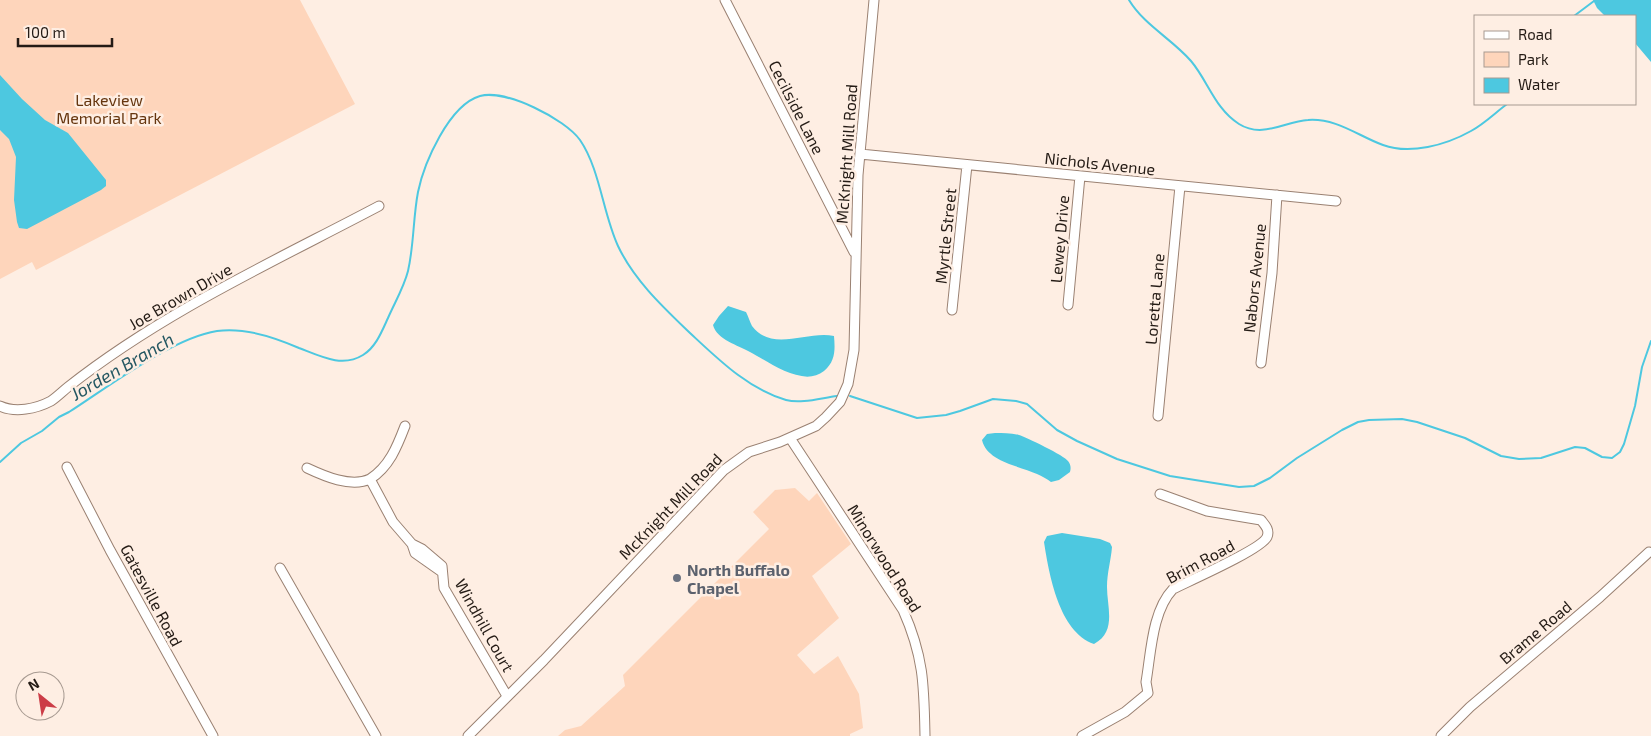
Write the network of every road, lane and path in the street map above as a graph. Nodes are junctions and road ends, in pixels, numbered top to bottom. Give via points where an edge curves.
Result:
1 (725, 0) edge
2 (874, 0) edge
3 (860, 154) junction
4 (967, 165) junction
5 (1080, 176) junction
6 (1180, 186) junction
7 (1277, 195) junction
8 (1336, 201) dead end
9 (378, 206) dead end
10 (856, 254) junction
11 (1068, 305) dead end
12 (952, 310) dead end
13 (1261, 363) dead end
14 (0, 406) edge
15 (1158, 416) dead end
16 (405, 426) dead end
17 (790, 438) junction
18 (67, 467) dead end
19 (307, 468) dead end
20 (370, 480) junction
21 (1160, 494) dead end
22 (1649, 552) dead end
23 (280, 568) dead end
24 (507, 696) junction
25 (212, 736) edge
26 (376, 736) edge
27 (468, 736) edge
28 (925, 736) edge
29 (1082, 736) edge
30 (1441, 736) edge

1 - 10 street, Cecilside Lane
2 - 3 street, McKnight Mill Road
3 - 4 street, Nichols Avenue
3 - 10 street, McKnight Mill Road
4 - 5 street, Nichols Avenue
4 - 12 street, Myrtle Street
5 - 6 street, Nichols Avenue
5 - 11 street, Lewey Drive
6 - 7 street, Nichols Avenue
6 - 15 street, Loretta Lane
7 - 8 street, Nichols Avenue
7 - 13 street, Nabors Avenue
9 - 14 street, Joe Brown Drive via 211,293 95,366 51,401 27,409 8,410
10 - 17 street, McKnight Mill Road via 854,350 848,384 840,402 826,418
16 - 20 street via 389,460
17 - 24 street, McKnight Mill Road via 749,452 724,470
17 - 28 street, Minorwood Road via 903,610 921,659
18 - 25 street, Gatesville Road
19 - 20 street via 344,482
20 - 24 street, Windhill Court via 415,553 442,569 444,588
21 - 29 street, Brim Road via 1207,512 1261,520 1268,532 1267,539 1239,557 1173,589 1166,596 1158,614 1146,682 1148,693 1125,712
22 - 30 street, Brame Road via 1470,707
23 - 26 street
24 - 27 street, McKnight Mill Road

